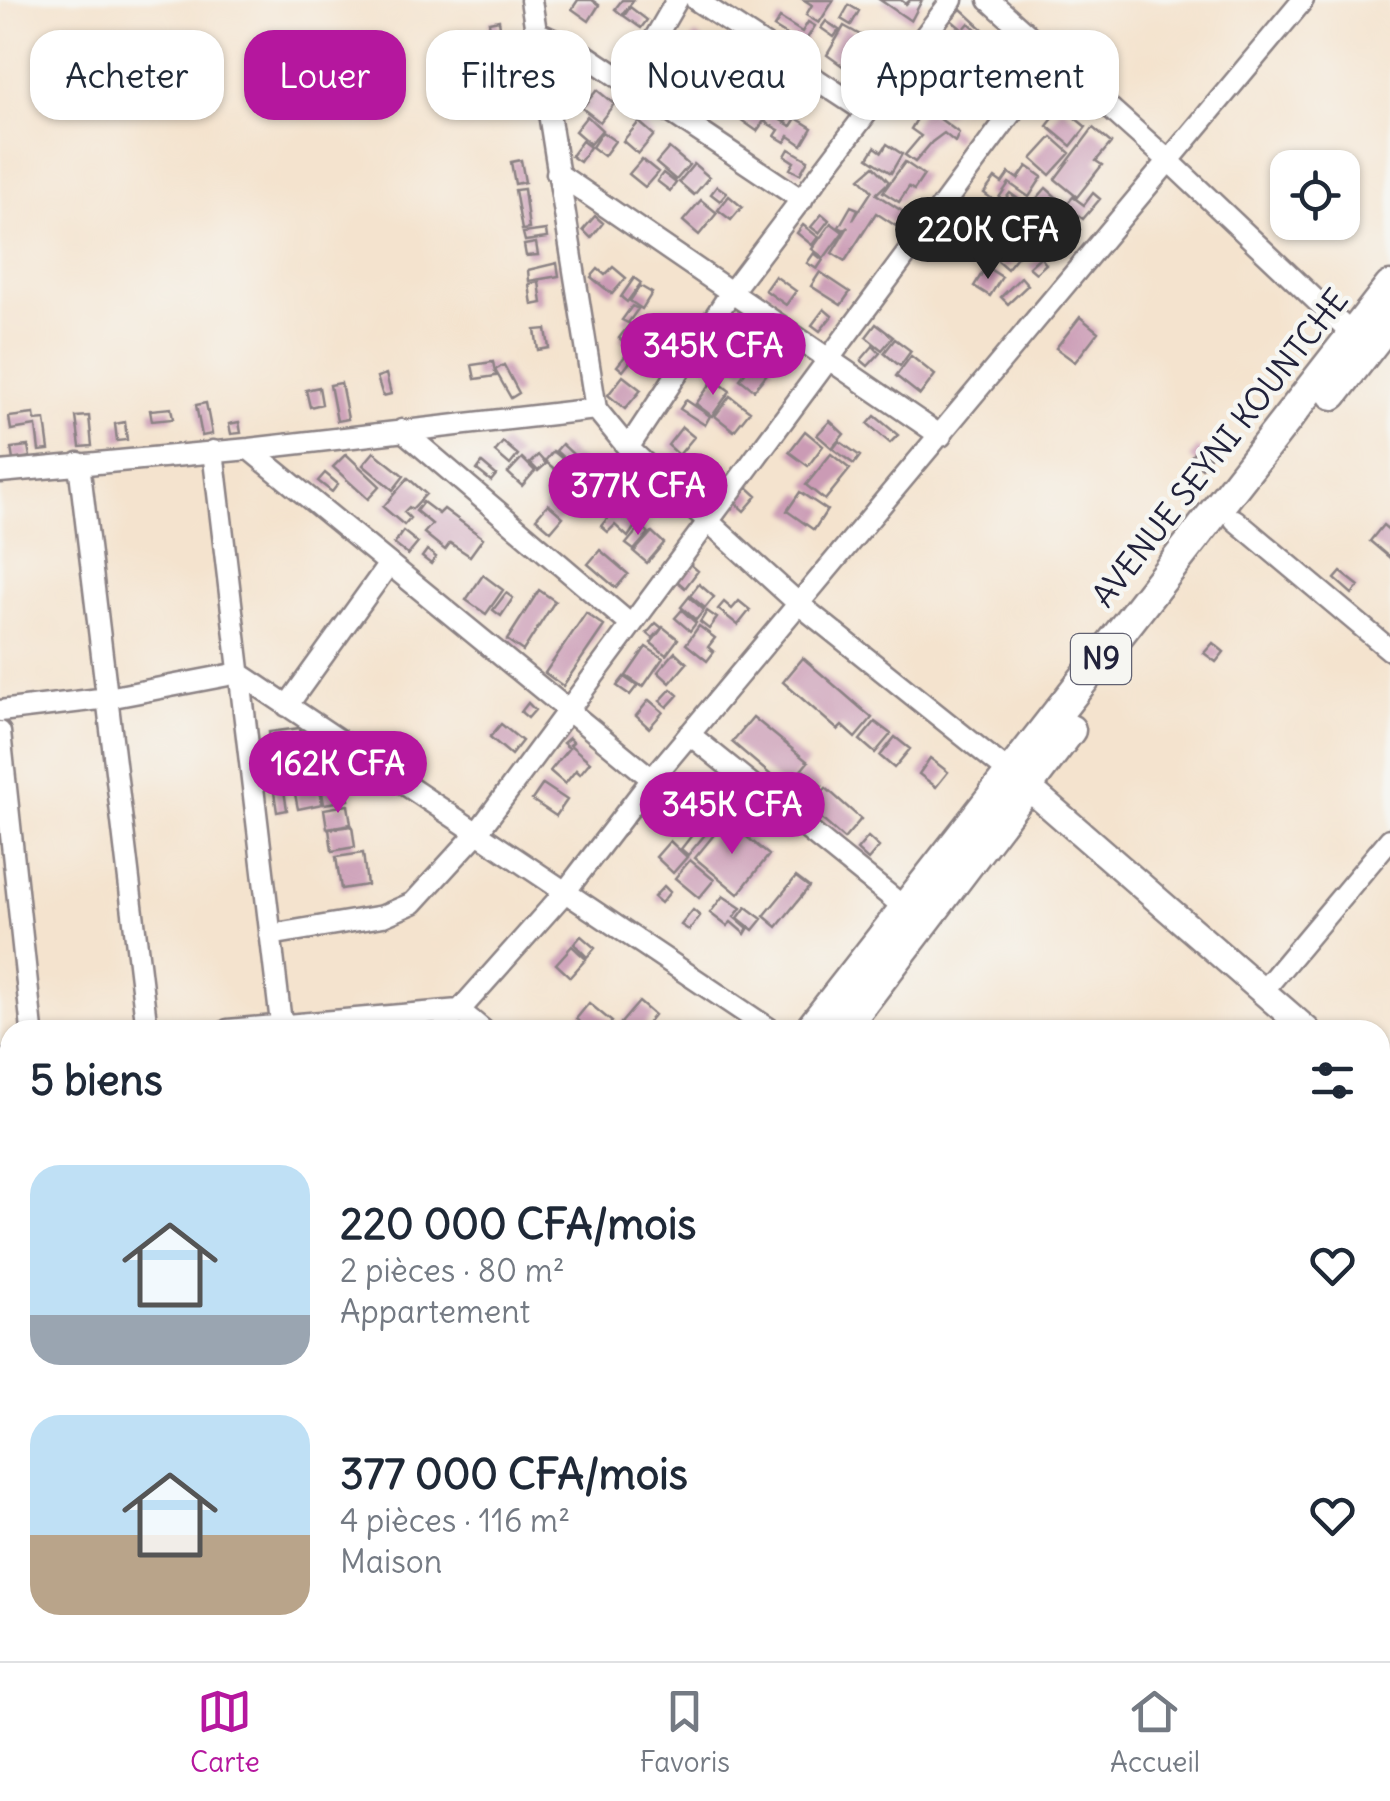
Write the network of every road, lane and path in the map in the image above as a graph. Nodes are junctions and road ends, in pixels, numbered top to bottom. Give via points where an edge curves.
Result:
1 (530, 0) edge
2 (678, 0) edge
3 (696, 0) edge
4 (952, 0) edge
5 (989, 0) edge
6 (1303, 0) edge
7 (534, 30) edge
8 (660, 30) edge
9 (929, 30) edge
10 (1022, 30) edge
11 (841, 96) edge
12 (1119, 117) edge
13 (549, 120) edge
14 (683, 120) edge
15 (860, 120) edge
16 (1006, 120) edge
17 (1169, 161) junction
18 (558, 172) junction
19 (802, 200) junction
20 (1390, 288) edge
21 (732, 292) junction
22 (1390, 320) edge
23 (1360, 342) junction
24 (829, 358) junction
25 (596, 409) junction
26 (402, 430) junction
27 (941, 436) junction
28 (628, 448) junction
29 (249, 449) junction
30 (213, 451) junction
31 (80, 463) junction
32 (0, 472) edge
33 (1235, 520) junction
34 (708, 521) junction
35 (390, 564) junction
36 (800, 605) junction
37 (631, 625) junction
38 (1390, 650) edge
39 (239, 673) junction
40 (108, 698) junction
41 (287, 706) junction
42 (568, 710) junction
43 (0, 711) edge
44 (0, 732) edge
45 (690, 734) junction
46 (652, 779) junction
47 (1018, 779) junction
48 (477, 833) junction
49 (1390, 838) edge
50 (565, 892) junction
51 (905, 908) junction
52 (270, 935) junction
53 (1262, 992) junction
54 (459, 1010) junction
55 (31, 1020) edge
56 (147, 1020) edge
57 (281, 1020) edge
58 (322, 1020) edge
59 (450, 1020) edge
60 (471, 1020) edge
61 (756, 1020) edge
62 (818, 1020) edge
63 (849, 1020) edge
64 (1295, 1020) edge

1 - 7 street
2 - 8 street
3 - 11 street
4 - 9 street
5 - 10 street
6 - 17 street
12 - 17 street
13 - 18 street
14 - 19 street
15 - 19 street
16 - 24 street
17 - 23 street
17 - 27 street
18 - 21 street
18 - 25 street
19 - 21 street
20 - 23 highway, AVENUE SEYNI KOUNTCHE / N9
21 - 24 street
21 - 28 street
22 - 23 highway, AVENUE SEYNI KOUNTCHE / N9
23 - 33 highway, AVENUE SEYNI KOUNTCHE / N9
23 - 47 highway, AVENUE SEYNI KOUNTCHE / N9 via 1220,509
24 - 27 street
24 - 34 street
25 - 26 street
25 - 28 street
26 - 29 street
26 - 37 street
27 - 36 street
28 - 34 street
29 - 30 street
29 - 35 street
30 - 31 street
30 - 39 street
31 - 32 street
31 - 40 street
33 - 38 street
33 - 47 highway, AVENUE SEYNI KOUNTCHE / N9
34 - 36 street
34 - 37 street
35 - 41 street
35 - 42 street
36 - 45 street
36 - 47 street
37 - 42 street
39 - 40 street
39 - 41 street
39 - 52 street
40 - 43 street
40 - 56 street
41 - 48 street
42 - 46 street
42 - 48 street
44 - 55 street
45 - 46 street
45 - 51 street
46 - 50 street
47 - 51 highway, AVENUE SEYNI KOUNTCHE / N9
47 - 53 main road
47 - 63 highway, AVENUE SEYNI KOUNTCHE / N9
48 - 50 street
48 - 52 street via 413,903 383,916
49 - 53 street
50 - 54 street
50 - 61 street
51 - 62 highway, AVENUE SEYNI KOUNTCHE / N9
52 - 57 street
53 - 64 main road
54 - 58 street
54 - 59 street
54 - 60 street

